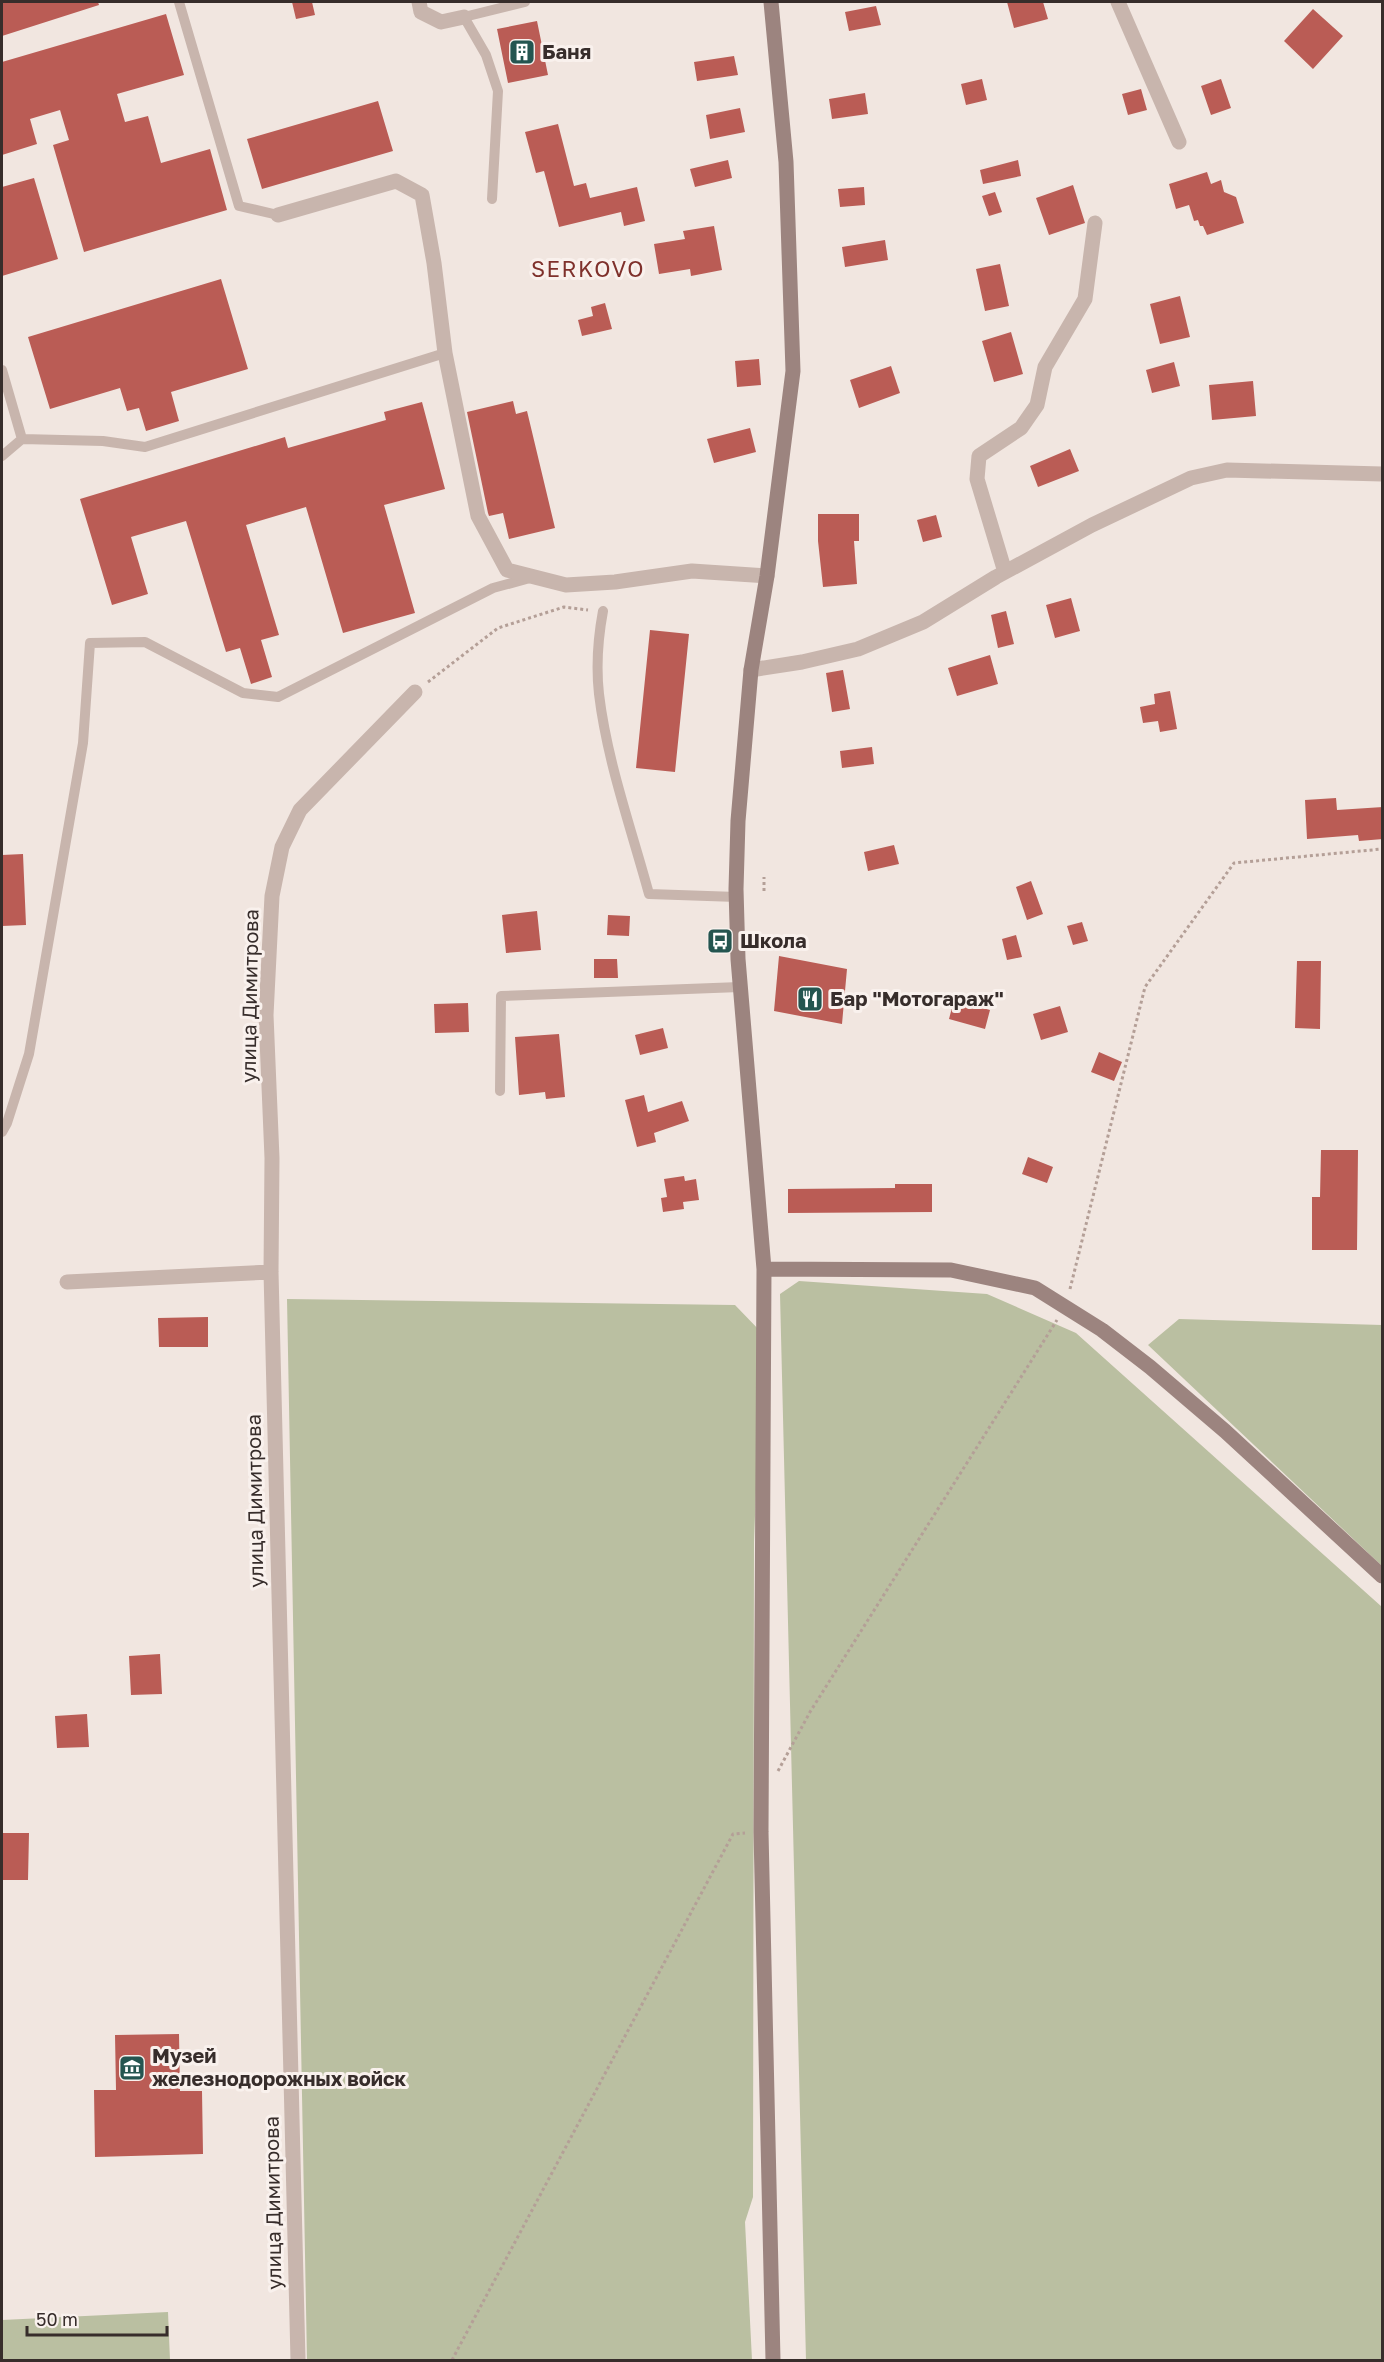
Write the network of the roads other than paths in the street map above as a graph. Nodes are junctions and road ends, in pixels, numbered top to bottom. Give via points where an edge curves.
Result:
1 (179, 2) edge
2 (419, 2) edge
3 (525, 2) edge
4 (771, 2) edge
5 (1118, 2) edge
6 (464, 17) junction
7 (1179, 142) dead end
8 (492, 199) dead end
9 (278, 215) joint
10 (1095, 223) dead end
11 (445, 354) junction
12 (2, 370) edge
13 (22, 439) junction
14 (2, 456) edge
15 (1383, 474) edge
16 (1005, 572) junction
17 (767, 576) junction
18 (530, 578) junction
19 (603, 611) road end
20 (751, 670) junction
21 (415, 692) road end
22 (737, 897) junction
23 (740, 987) junction
24 (500, 1091) dead end
25 (2, 1132) edge
26 (764, 1269) junction
27 (271, 1272) junction
28 (67, 1282) dead end
29 (1383, 1576) edge
30 (297, 2361) edge
31 (773, 2361) edge

1 - 9 lane via 239,206
2 - 6 street via 421,12 441,22
3 - 6 lane
4 - 17 main road via 786,162 793,371
5 - 7 street
6 - 8 lane via 486,55 498,91
9 - 11 street via 396,181 422,195
10 - 16 street via 1085,299 1045,367 1037,405 1021,428 979,456 977,478
11 - 13 lane via 145,447 103,441
11 - 18 street via 478,516 507,570
12 - 13 lane
13 - 14 lane
15 - 16 street via 1227,470 1191,478
16 - 20 street via 923,622 858,649
17 - 18 street via 692,571 566,585
17 - 20 main road
18 - 25 lane via 493,588 278,697 243,693 145,642 90,643 83,743 29,1054
19 - 22 lane via 599,693 611,757 649,894
20 - 22 main road via 738,821
21 - 27 street, улица Димитрова via 300,810 282,847 272,896 266,1015 272,1158
22 - 23 main road
23 - 24 lane via 501,996
23 - 26 main road
26 - 29 main road via 951,1270 1035,1288 1102,1330 1167,1382
26 - 31 main road via 761,1832
27 - 28 street
27 - 30 street, улица Димитрова

